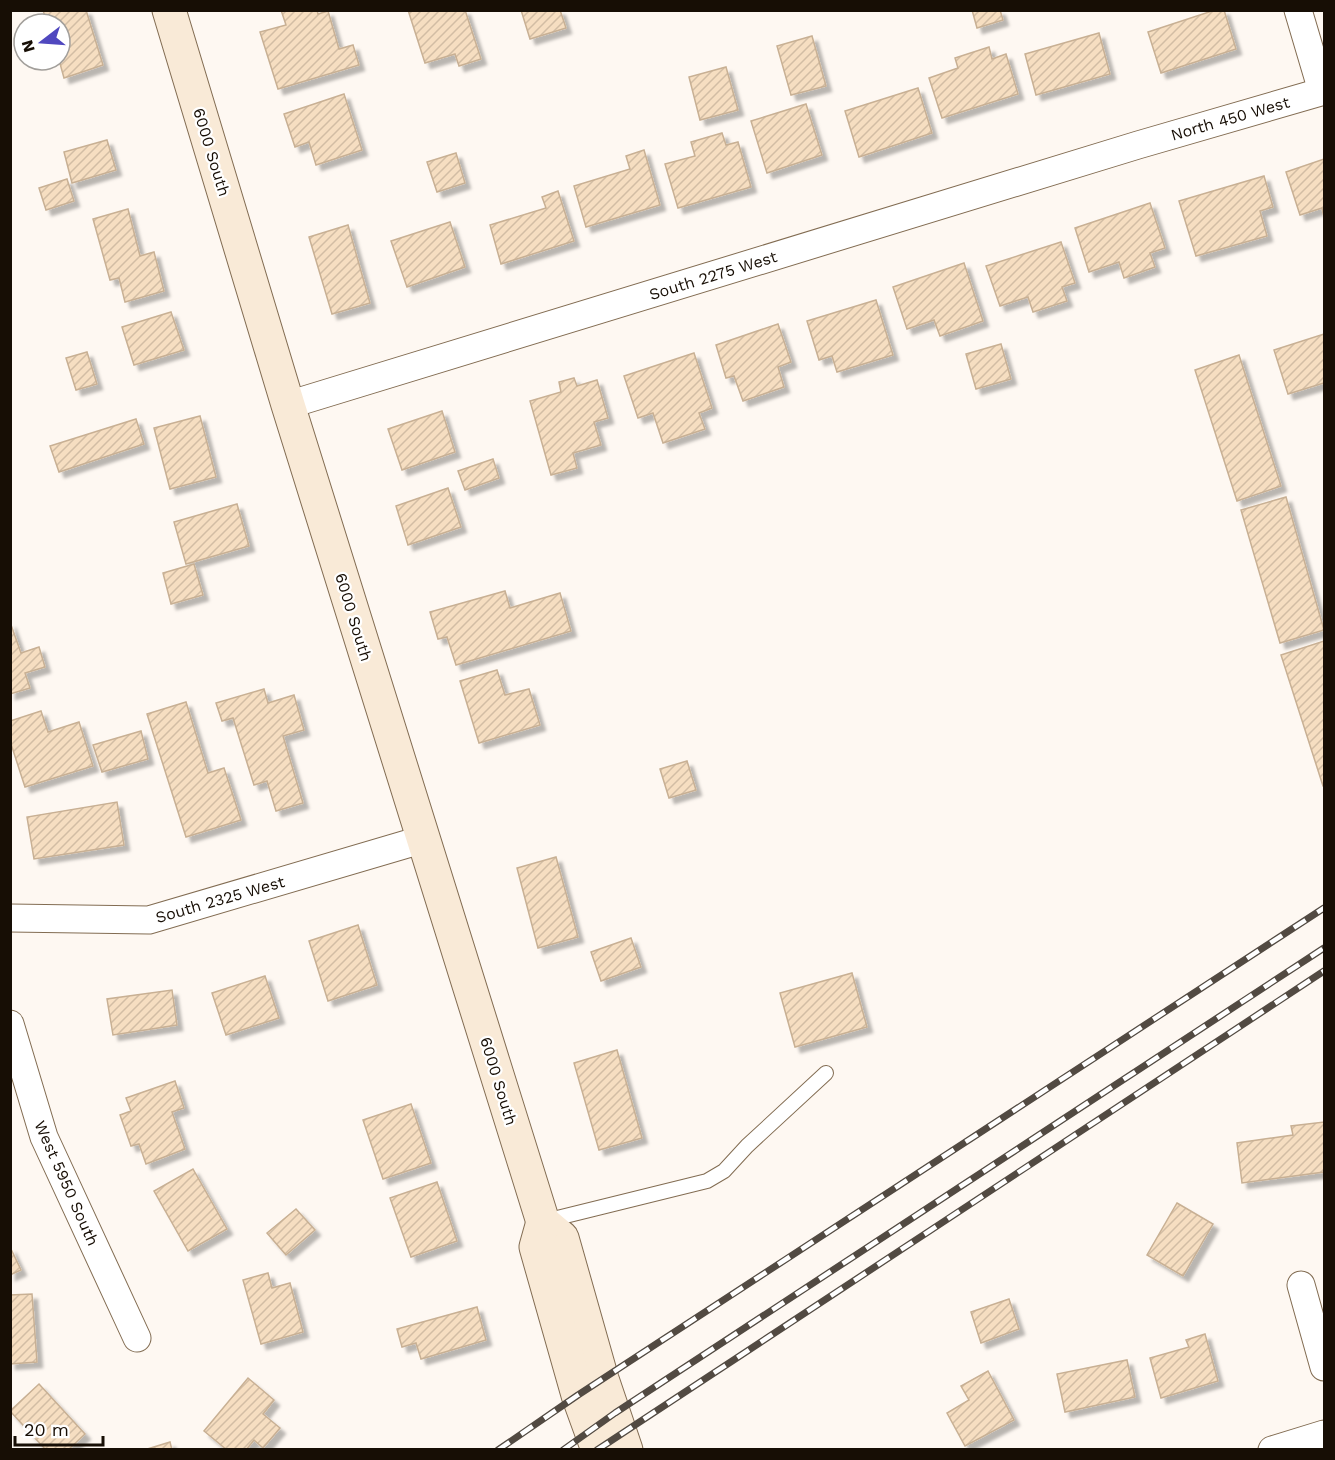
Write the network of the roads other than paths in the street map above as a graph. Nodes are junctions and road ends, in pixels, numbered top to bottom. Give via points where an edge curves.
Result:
1 (169, 10) edge
2 (1298, 10) edge
3 (1323, 91) edge
4 (1138, 145) joint
5 (288, 405) junction
6 (424, 839) junction
7 (10, 918) edge
8 (10, 1024) edge
9 (826, 1073) dead end
10 (543, 1222) junction
11 (1301, 1286) dead end
12 (137, 1338) dead end
13 (1324, 1367) edge
14 (1324, 1434) edge
15 (611, 1445) edge
16 (1272, 1449) edge

1 - 5 street, 6000 South
2 - 3 street
3 - 4 street, North 450 West
4 - 5 street, South 2275 West
5 - 6 street, 6000 South
6 - 7 street, South 2325 West via 149,920
6 - 10 street, 6000 South
8 - 12 street, West 5950 South via 44,1137
9 - 10 lane via 724,1171 707,1181
10 - 15 street, 6000 South via 536,1247 578,1395
11 - 13 street
14 - 16 street

